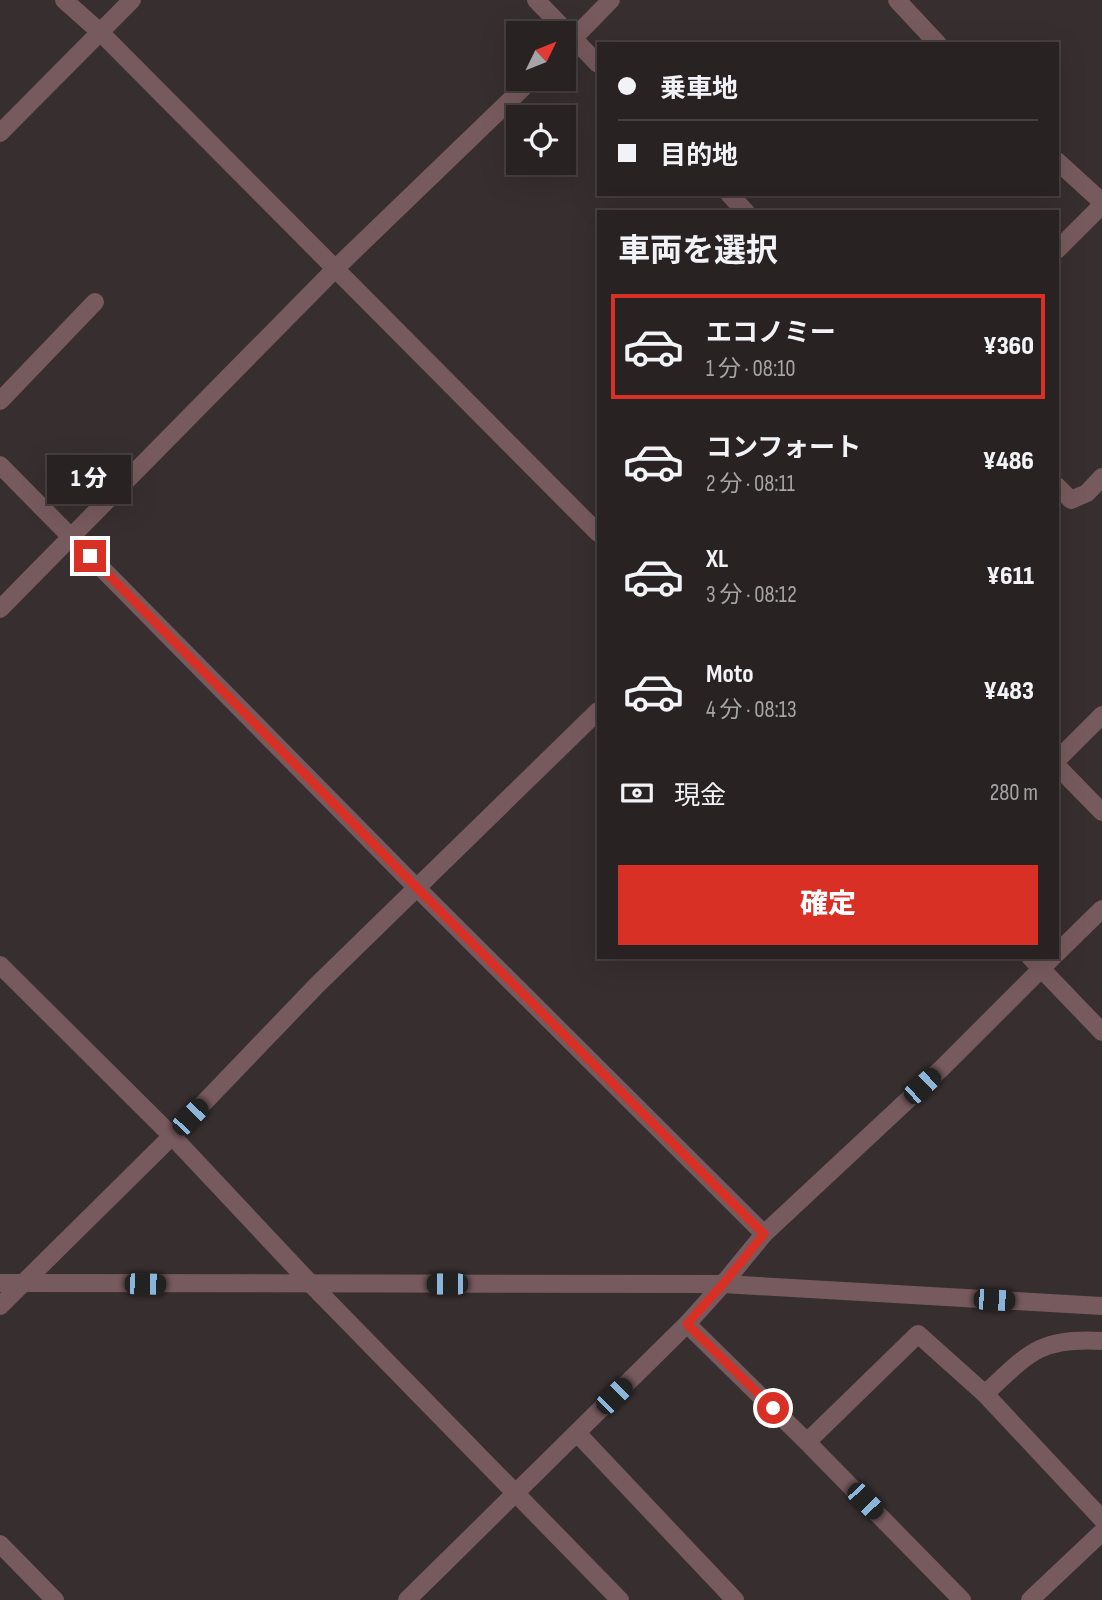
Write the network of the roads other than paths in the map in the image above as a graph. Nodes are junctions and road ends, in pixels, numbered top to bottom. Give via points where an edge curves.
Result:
1 (64, 0) edge
2 (132, 0) edge
3 (536, 0) edge
4 (611, 0) edge
5 (898, 0) edge
6 (552, 21) edge
7 (100, 32) junction
8 (576, 36) edge
9 (936, 42) edge
10 (576, 48) edge
11 (597, 63) edge
12 (520, 91) edge
13 (0, 133) edge
14 (1059, 163) edge
15 (731, 196) edge
16 (1102, 204) edge
17 (744, 210) edge
18 (1059, 248) edge
19 (336, 268) junction
20 (95, 302) dead end
21 (0, 401) edge
22 (0, 465) edge
23 (1102, 477) edge
24 (1059, 488) edge
25 (597, 532) edge
26 (71, 537) junction
27 (0, 608) edge
28 (597, 712) edge
29 (1102, 715) edge
30 (1059, 758) edge
31 (1059, 768) edge
32 (1102, 812) edge
33 (417, 888) junction
34 (1102, 909) edge
35 (1059, 951) edge
36 (1042, 961) edge
37 (0, 965) edge
38 (1102, 1032) edge
39 (172, 1136) junction
40 (764, 1234) junction
41 (0, 1283) edge
42 (23, 1283) junction
43 (312, 1284) junction
44 (723, 1284) junction
45 (0, 1306) edge
46 (1102, 1306) edge
47 (687, 1324) junction
48 (1102, 1341) edge
49 (985, 1394) junction
50 (577, 1433) junction
51 (807, 1442) junction
52 (516, 1491) junction
53 (1102, 1519) edge
54 (1102, 1532) edge
55 (0, 1544) edge
56 (55, 1600) edge
57 (407, 1600) edge
58 (620, 1600) edge
59 (735, 1600) edge
60 (962, 1600) edge
61 (1030, 1600) edge

1 - 7 street
2 - 7 street
3 - 6 street
4 - 8 street
5 - 9 street
7 - 13 street
7 - 19 street
10 - 11 street
12 - 19 street
14 - 16 street
15 - 17 street
16 - 18 street
19 - 25 street
19 - 26 street
20 - 21 street
22 - 26 street
23 - 24 street via 1087,493 1071,500
26 - 27 street
26 - 33 street
28 - 33 street
29 - 30 street
31 - 32 street
33 - 39 street
33 - 40 street
34 - 35 street
36 - 38 street
36 - 40 street via 942,1068
37 - 39 street
39 - 42 street
39 - 43 street
40 - 44 street
41 - 42 street
42 - 43 street
42 - 45 street
43 - 44 street
43 - 52 street
44 - 46 street
44 - 47 street
47 - 50 street
47 - 51 street
48 - 49 street via 1074,1339 1028,1354
49 - 51 street via 918,1334
49 - 53 street
50 - 52 street
50 - 59 street
51 - 60 street
52 - 57 street
52 - 58 street
54 - 61 street
55 - 56 street

